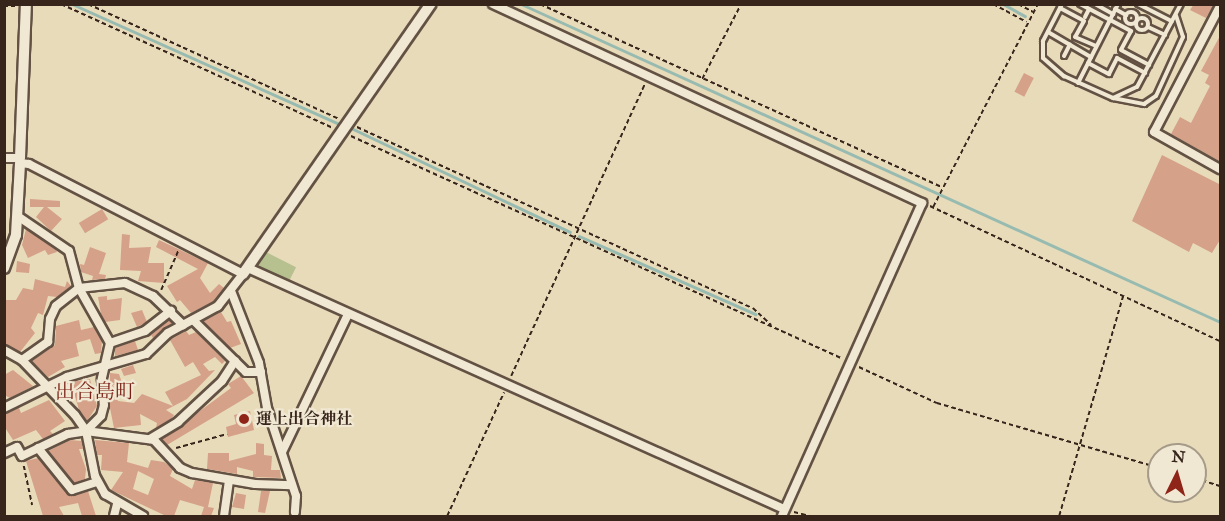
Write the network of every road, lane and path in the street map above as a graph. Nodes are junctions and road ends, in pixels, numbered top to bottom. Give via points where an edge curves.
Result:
1 (26, 4) edge
2 (61, 4) edge
3 (88, 4) edge
4 (432, 4) edge
5 (493, 4) edge
6 (540, 4) edge
7 (741, 4) edge
8 (993, 4) edge
9 (1018, 4) edge
10 (1038, 4) edge
11 (1080, 4) edge
12 (1095, 4) edge
13 (1138, 4) edge
14 (1181, 4) edge
15 (1061, 6) edge
16 (1144, 6) edge
17 (1221, 6) edge
18 (1116, 7) edge
19 (1089, 9) junction
20 (1034, 13) junction
21 (1113, 14) junction
22 (1126, 15) junction
23 (1176, 15) junction
24 (1085, 17) dead end
25 (1110, 20) junction
26 (1137, 20) junction
27 (1173, 21) junction
28 (1028, 22) junction
29 (1148, 27) junction
30 (1048, 32) junction
31 (1165, 35) junction
32 (1070, 44) junction
33 (1096, 46) junction
34 (1064, 56) dead end
35 (1091, 57) junction
36 (1088, 63) junction
37 (1149, 65) junction
38 (1145, 73) junction
39 (647, 77) junction
40 (701, 79) junction
41 (1078, 83) junction
42 (1113, 98) junction
43 (346, 128) junction
44 (4, 158) edge
45 (20, 160) junction
46 (1221, 169) edge
47 (942, 187) junction
48 (922, 203) junction
49 (932, 207) junction
50 (19, 217) junction
51 (577, 228) junction
52 (573, 236) junction
53 (181, 242) junction
54 (4, 268) edge
55 (246, 271) junction
56 (79, 288) junction
57 (231, 291) junction
58 (1123, 296) junction
59 (156, 299) junction
60 (171, 311) junction
61 (348, 314) junction
62 (193, 320) junction
63 (183, 325) junction
64 (772, 326) junction
65 (1221, 341) edge
66 (110, 343) junction
67 (4, 350) edge
68 (22, 360) junction
69 (235, 361) junction
70 (850, 362) junction
71 (104, 367) junction
72 (261, 372) junction
73 (507, 383) junction
74 (47, 386) junction
75 (4, 408) edge
76 (86, 431) junction
77 (227, 434) dead end
78 (150, 439) junction
79 (1080, 444) junction
80 (38, 448) junction
81 (165, 452) junction
82 (282, 452) junction
83 (4, 453) edge
84 (22, 456) junction
85 (1147, 464) edge
86 (229, 481) junction
87 (97, 482) junction
88 (292, 485) junction
89 (117, 504) junction
90 (32, 505) dead end
91 (783, 513) edge
92 (297, 514) edge
93 (114, 516) edge
94 (143, 516) edge
95 (224, 516) edge
96 (285, 516) edge
97 (447, 516) edge
98 (810, 516) edge
99 (1059, 516) edge

1 - 45 street
2 - 43 path
3 - 43 path
4 - 43 street
5 - 39 street
6 - 40 path
7 - 40 path
8 - 28 path
9 - 20 path
10 - 20 path
11 - 19 lane
12 - 21 lane
13 - 16 lane
14 - 23 lane
15 - 30 lane
15 - 33 lane via 1084,21 1075,37
16 - 27 lane
17 - 46 street via 1154,132
18 - 21 lane
18 - 22 lane
19 - 24 lane
19 - 25 lane
20 - 28 path
21 - 25 lane
22 - 26 lane via 1134,13
22 - 26 lane via 1130,24
23 - 27 lane
23 - 42 lane via 1183,37 1156,96 1144,104
25 - 33 lane
25 - 37 lane via 1131,31 1121,50
26 - 29 lane via 1146,19
26 - 29 lane via 1139,29
27 - 31 lane
28 - 47 path
29 - 31 lane
30 - 32 lane
30 - 41 lane via 1043,58 1048,66
31 - 37 lane
32 - 34 lane
32 - 35 lane
33 - 35 lane
35 - 36 lane
36 - 38 lane via 1109,74 1117,58
36 - 41 lane
37 - 38 lane
38 - 42 lane via 1137,87
39 - 48 street
39 - 51 path
40 - 47 path
41 - 42 lane
43 - 51 path
43 - 52 path
43 - 55 street
44 - 45 street
45 - 50 street
45 - 53 street
47 - 49 path
48 - 49 path
48 - 70 street
49 - 58 path
50 - 54 street
50 - 56 street via 69,251
51 - 52 path
51 - 64 path via 753,308
52 - 64 path
52 - 73 path
53 - 55 street
53 - 59 path via 171,274
55 - 57 street
55 - 61 street
56 - 59 street via 125,283
56 - 66 street
56 - 68 street via 56,306 50,319 48,342
57 - 62 street via 218,306
57 - 72 street
58 - 65 path
58 - 79 path
59 - 60 street
60 - 63 street
60 - 66 street via 145,331
61 - 73 street
61 - 82 street
62 - 63 street
62 - 69 street
63 - 71 street via 146,354
64 - 70 path
66 - 71 street
67 - 68 street
68 - 74 street
69 - 72 street via 246,372
69 - 78 street via 222,381 178,422
70 - 79 path via 937,403
70 - 91 street
71 - 74 street
71 - 76 street via 101,416
72 - 82 street via 267,408
73 - 91 street
73 - 97 path
74 - 75 street
74 - 76 street
76 - 78 street
76 - 80 street via 68,434
76 - 87 street
77 - 81 path
78 - 81 street
79 - 85 path
79 - 99 path
80 - 84 street
80 - 87 street via 72,490
81 - 86 street via 180,468
82 - 88 street
83 - 84 street via 17,447
84 - 90 path
86 - 88 street
86 - 95 street
87 - 89 street
88 - 92 street
89 - 93 street
89 - 94 street
91 - 98 path
92 - 96 street

